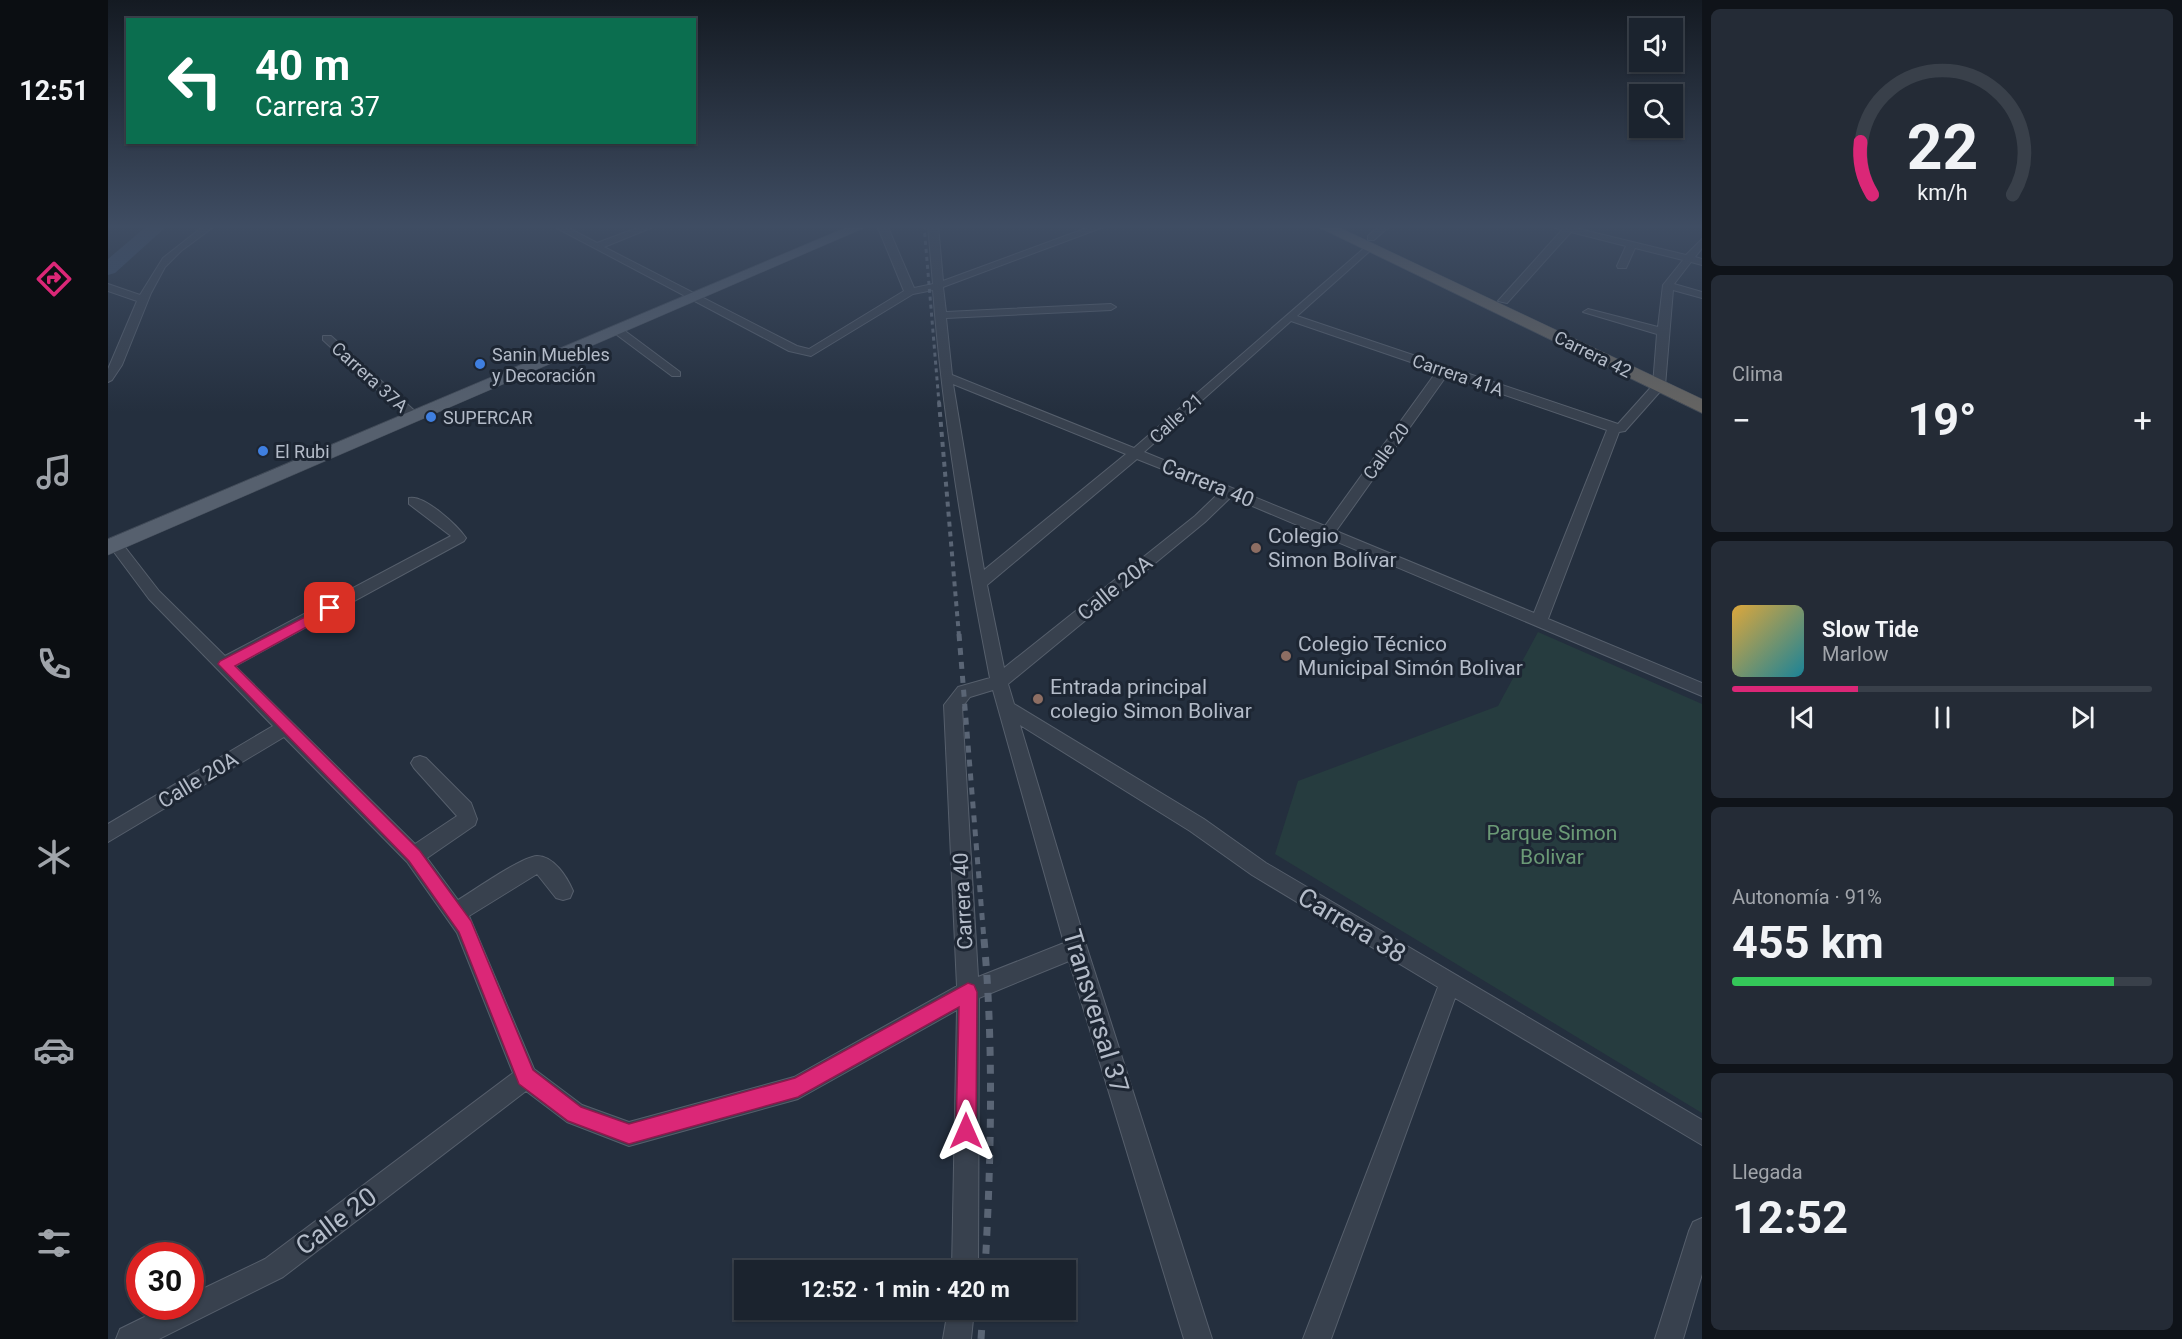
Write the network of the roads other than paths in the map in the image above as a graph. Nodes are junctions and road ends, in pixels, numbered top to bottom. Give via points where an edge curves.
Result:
1 (109, 287) edge
2 (151, 287) edge
3 (677, 287) edge
4 (705, 287) edge
5 (706, 287) edge
6 (908, 287) edge
7 (931, 287) edge
8 (938, 287) edge
9 (1321, 287) edge
10 (1464, 287) edge
11 (1472, 287) edge
12 (1515, 287) edge
13 (1668, 287) edge
14 (1676, 287) edge
15 (910, 292) junction
16 (690, 294) junction
17 (1702, 295) edge
18 (143, 300) junction
19 (1503, 301) junction
20 (1111, 307) dead end
21 (1588, 312) dead end
22 (941, 315) junction
23 (1289, 317) junction
24 (617, 330) junction
25 (1663, 332) junction
26 (327, 338) dead end
27 (1444, 370) junction
28 (676, 374) dead end
29 (946, 377) junction
30 (108, 378) edge
31 (1658, 380) junction
32 (1702, 395) edge
33 (1702, 407) edge
34 (409, 412) junction
35 (1620, 426) junction
36 (1136, 453) junction
37 (1229, 491) junction
38 (414, 501) dead end
39 (1327, 532) junction
40 (111, 541) edge
41 (979, 583) junction
42 (1539, 621) junction
43 (225, 664) junction
44 (999, 682) junction
45 (1702, 690) edge
46 (1007, 708) junction
47 (287, 726) junction
48 (420, 763) dead end
49 (108, 834) edge
50 (414, 856) junction
51 (563, 891) dead end
52 (455, 913) junction
53 (1076, 948) junction
54 (1450, 983) junction
55 (968, 992) junction
56 (526, 1077) junction
57 (1702, 1133) edge
58 (1702, 1230) edge
59 (965, 1260) edge
60 (960, 1320) edge
61 (130, 1339) edge
62 (957, 1339) edge
63 (1198, 1339) edge
64 (1317, 1339) edge
65 (1669, 1339) edge

1 - 18 street
2 - 18 street
3 - 16 street
4 - 16 main road
5 - 16 main road
6 - 15 street
7 - 15 street
8 - 22 street
9 - 23 street, Calle 21
10 - 31 highway, Carrera 42
11 - 19 highway, Carrera 42
12 - 19 street
13 - 25 street
14 - 17 street
15 - 16 street via 811,353 800,352
16 - 24 main road
16 - 34 main road
18 - 30 street via 128,345
19 - 31 highway, Carrera 42
20 - 22 street
21 - 25 street
22 - 29 street
23 - 27 street, Carrera 41A
23 - 36 street, Calle 21
24 - 28 street
24 - 34 main road
25 - 31 street
26 - 34 street, Carrera 37A
27 - 35 street, Carrera 41A
27 - 39 street, Calle 20
29 - 36 street, Carrera 40
29 - 41 street
31 - 32 highway, Carrera 42
31 - 33 highway, Carrera 42
31 - 35 street
34 - 40 main road
35 - 42 street
36 - 37 street, Carrera 40
36 - 41 street, Calle 21
37 - 39 street, Carrera 40
37 - 44 street, Calle 20A via 1200,519
38 - 43 street via 458,533 459,538
39 - 42 street, Carrera 40
40 - 43 street via 154,595
41 - 44 street
42 - 45 street, Carrera 40
43 - 47 street
44 - 46 street, Transversal 37
44 - 55 street, Carrera 40 via 964,692 953,705
46 - 53 street, Transversal 37
46 - 54 street, Carrera 38 via 1197,825 1259,869
47 - 49 street, Calle 20A
47 - 50 street
48 - 50 street via 464,809 468,819
50 - 52 street
51 - 52 street via 547,869 538,865
52 - 56 street via 465,927
53 - 55 street
53 - 63 street, Transversal 37
54 - 57 street, Carrera 38
54 - 64 street
55 - 56 street via 798,1087 629,1134 575,1114
55 - 59 street, Carrera 40
56 - 61 street, Calle 20 via 274,1268
58 - 65 street
60 - 62 street

